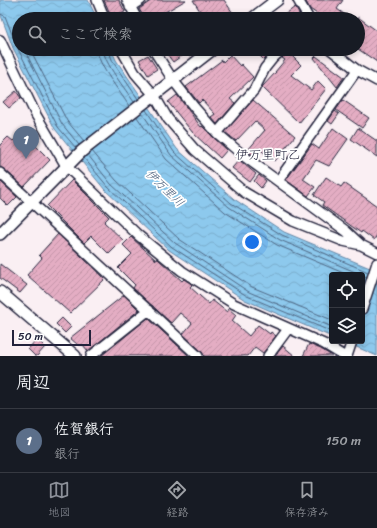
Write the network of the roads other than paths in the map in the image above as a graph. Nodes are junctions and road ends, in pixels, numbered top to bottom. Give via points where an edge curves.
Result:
1 (97, 0) edge
2 (141, 0) edge
3 (277, 0) edge
4 (298, 0) edge
5 (129, 3) edge
6 (102, 12) edge
7 (261, 12) edge
8 (305, 12) edge
9 (1, 45) edge
10 (125, 56) edge
11 (158, 56) edge
12 (204, 56) edge
13 (275, 56) edge
14 (339, 56) edge
15 (357, 70) junction
16 (173, 80) junction
17 (377, 81) edge
18 (154, 95) junction
19 (216, 133) junction
20 (66, 166) junction
21 (0, 173) edge
22 (278, 182) junction
23 (31, 202) junction
24 (0, 234) edge
25 (361, 245) junction
26 (377, 253) edge
27 (377, 263) edge
28 (0, 292) edge
29 (362, 308) edge
30 (149, 310) junction
31 (288, 329) junction
32 (351, 344) edge
33 (76, 356) edge
34 (91, 356) edge
35 (198, 356) edge
36 (268, 356) edge
37 (346, 356) edge

1 - 6 street
2 - 5 street
3 - 7 street
4 - 8 street
9 - 20 street via 36,116
10 - 18 street via 135,73
11 - 16 street
12 - 16 street
13 - 19 street via 265,68 254,90
14 - 15 street
15 - 17 street
15 - 22 street
16 - 18 street
16 - 19 street
18 - 20 street
18 - 25 street via 168,119 196,150 244,192 292,221 343,241
19 - 22 street
20 - 23 street
20 - 31 street via 139,236 182,271 234,304
21 - 23 street
22 - 25 street via 346,231
23 - 24 street
23 - 30 street
25 - 26 street
27 - 29 street
28 - 33 street
30 - 34 street
30 - 35 street
31 - 36 street
31 - 37 street
32 - 37 street

